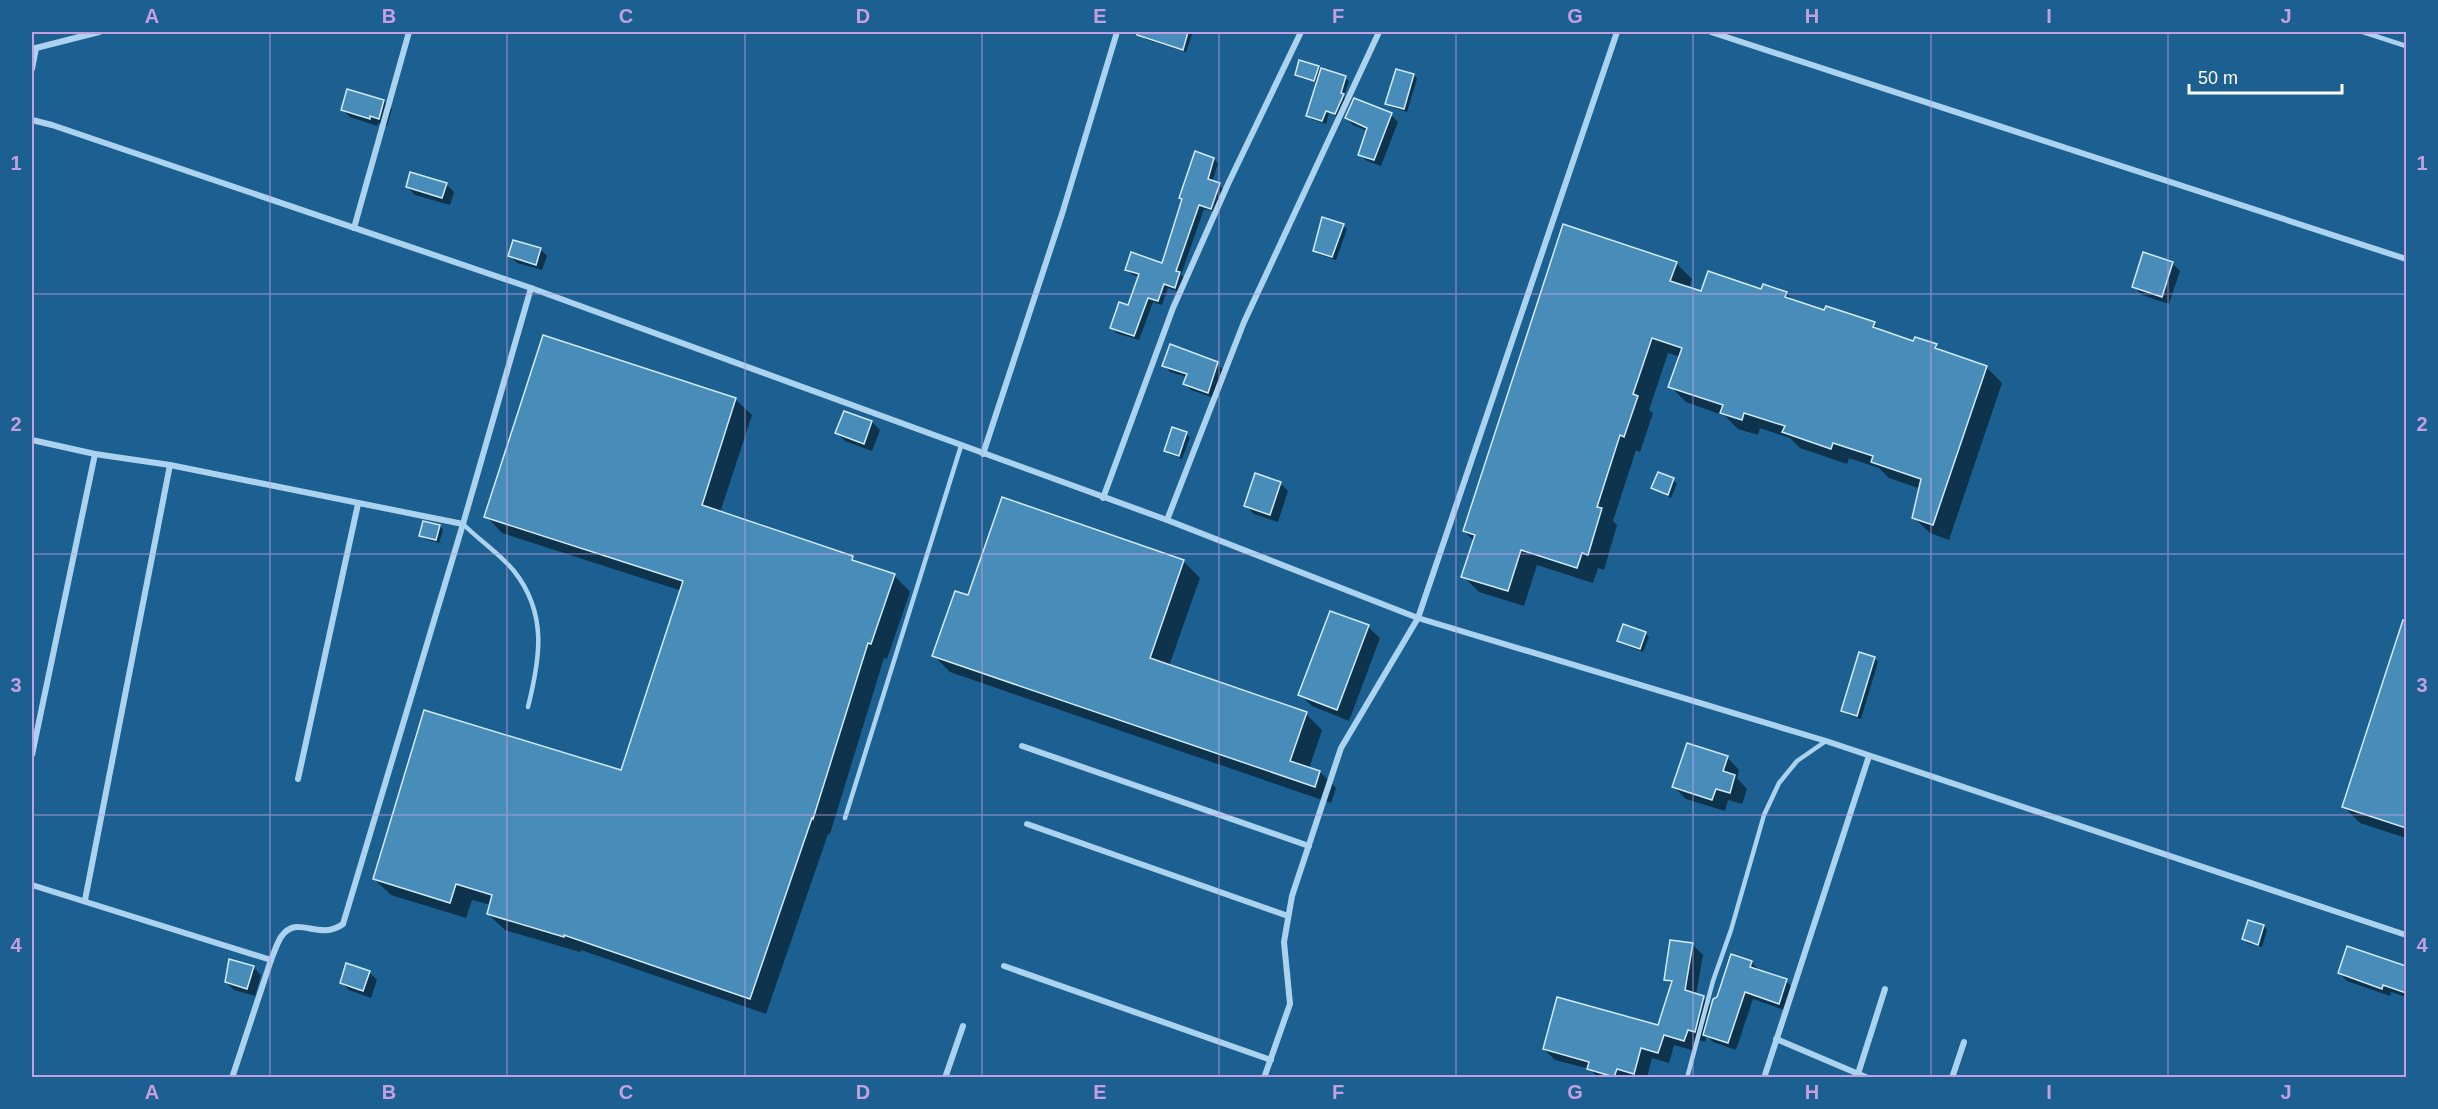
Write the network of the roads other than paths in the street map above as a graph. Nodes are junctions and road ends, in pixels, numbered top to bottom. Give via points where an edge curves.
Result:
1 (99, 32) edge
2 (409, 32) edge
3 (1116, 32) edge
4 (1301, 32) edge
5 (1379, 32) edge
6 (1617, 32) edge
7 (1711, 32) edge
8 (2363, 32) edge
9 (2406, 46) edge
10 (34, 48) edge
11 (32, 69) edge
12 (32, 120) edge
13 (354, 228) junction
14 (2406, 259) edge
15 (531, 288) junction
16 (32, 440) edge
17 (961, 446) junction
18 (95, 454) junction
19 (983, 454) junction
20 (170, 465) junction
21 (1103, 498) junction
22 (358, 504) junction
23 (1167, 520) junction
24 (463, 524) junction
25 (1418, 618) junction
26 (528, 707) dead end
27 (1826, 741) junction
28 (1022, 746) dead end
29 (32, 755) edge
30 (1869, 756) junction
31 (298, 779) dead end
32 (845, 818) dead end
33 (1027, 824) dead end
34 (1309, 846) junction
35 (32, 885) edge
36 (85, 900) junction
37 (1288, 916) junction
38 (2406, 935) edge
39 (271, 960) junction
40 (1004, 966) dead end
41 (1885, 989) dead end
42 (963, 1026) dead end
43 (1776, 1039) junction
44 (1964, 1042) dead end
45 (1270, 1060) junction
46 (1857, 1076) edge
47 (232, 1077) edge
48 (945, 1077) edge
49 (1264, 1077) edge
50 (1687, 1077) edge
51 (1764, 1077) edge
52 (1868, 1077) edge
53 (1952, 1077) edge

1 - 10 street
2 - 13 street
3 - 19 street via 1062,214
4 - 21 street via 1173,308
5 - 23 street via 1244,322
6 - 25 street
7 - 14 street
8 - 9 lane
10 - 11 street
12 - 13 street
13 - 15 street
15 - 17 street
15 - 24 street
16 - 18 street
17 - 19 street
17 - 32 lane
18 - 20 street
18 - 29 street
19 - 21 street
20 - 22 street
20 - 36 street
21 - 23 street
22 - 24 street
22 - 31 street
23 - 25 street
24 - 26 lane via 513,571 531,598 539,633 538,667
24 - 39 street via 343,924 327,932 297,926 281,937
25 - 27 street
25 - 34 street via 1341,748
27 - 30 street
27 - 50 lane via 1797,761 1779,783 1764,815
28 - 34 street
30 - 38 street
30 - 43 street
33 - 37 street
34 - 37 street
35 - 36 street
36 - 39 street
37 - 45 street via 1284,942 1290,1004
39 - 47 street
40 - 45 street
41 - 46 street
42 - 48 street
43 - 46 street
43 - 51 street
44 - 53 street
45 - 49 street
46 - 52 street

